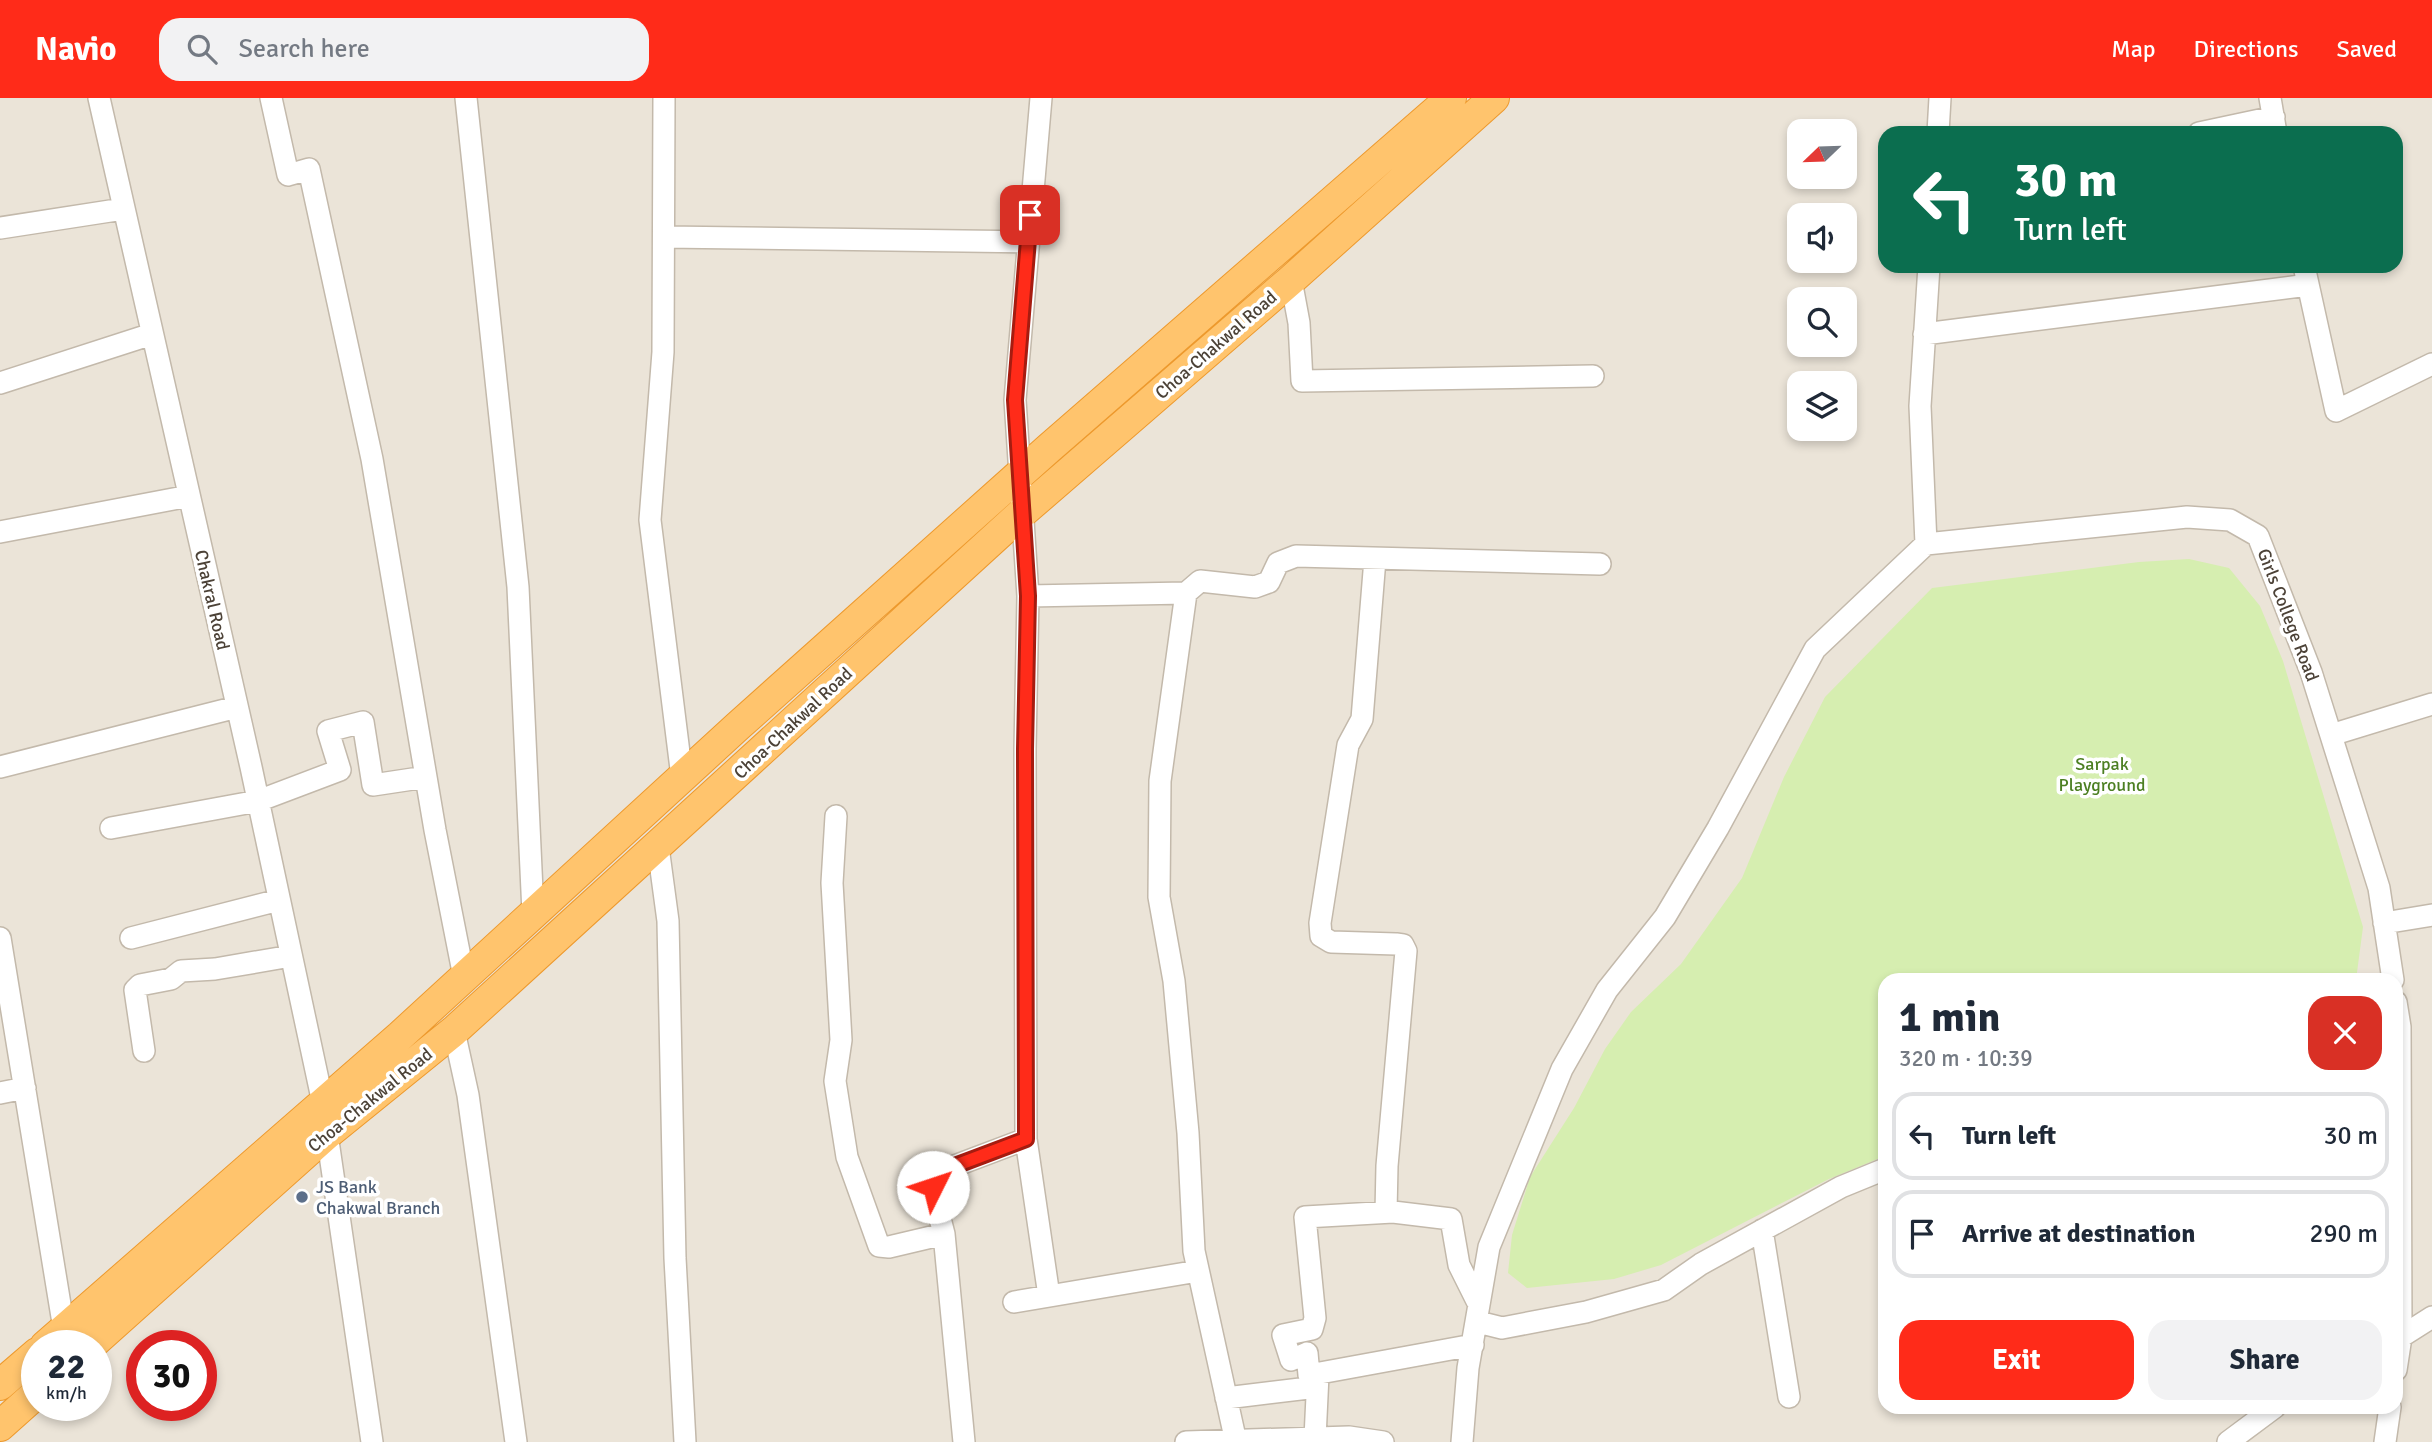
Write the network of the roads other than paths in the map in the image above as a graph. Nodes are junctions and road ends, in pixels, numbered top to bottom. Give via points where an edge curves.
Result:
1 (99, 98) edge
2 (271, 98) edge
3 (466, 98) edge
4 (664, 98) edge
5 (1041, 98) edge
6 (1451, 98) edge
7 (1494, 98) edge
8 (1940, 98) edge
9 (2273, 116) edge
10 (1938, 126) edge
11 (2229, 126) edge
12 (123, 209) junction
13 (0, 228) edge
14 (664, 237) junction
15 (1028, 242) junction
16 (1928, 273) edge
17 (2306, 276) edge
18 (1291, 280) junction
19 (152, 334) junction
20 (1924, 334) junction
21 (2432, 363) edge
22 (1593, 376) dead end
23 (0, 383) edge
24 (1021, 474) junction
25 (189, 496) junction
26 (1023, 512) junction
27 (0, 532) edge
28 (1926, 544) junction
29 (1375, 559) junction
30 (1600, 564) dead end
31 (1186, 593) junction
32 (1028, 596) junction
33 (2432, 704) edge
34 (237, 707) junction
35 (2331, 735) junction
36 (0, 767) edge
37 (426, 777) junction
38 (682, 777) junction
39 (258, 801) junction
40 (836, 816) dead end
41 (111, 828) dead end
42 (658, 847) junction
43 (279, 900) junction
44 (533, 913) junction
45 (2432, 915) edge
46 (2384, 923) junction
47 (131, 937) dead end
48 (0, 938) edge
49 (291, 956) junction
50 (2392, 973) edge
51 (464, 977) junction
52 (454, 1031) junction
53 (144, 1051) dead end
54 (24, 1088) junction
55 (0, 1093) edge
56 (323, 1103) junction
57 (327, 1134) junction
58 (1026, 1139) junction
59 (1878, 1172) edge
60 (1386, 1212) junction
61 (1762, 1230) junction
62 (944, 1234) junction
63 (1198, 1270) junction
64 (1049, 1296) junction
65 (1014, 1302) dead end
66 (1477, 1312) junction
67 (2432, 1317) edge
68 (53, 1330) edge
69 (63, 1330) edge
70 (108, 1330) edge
71 (2403, 1336) edge
72 (1473, 1345) junction
73 (21, 1367) edge
74 (1317, 1381) junction
75 (0, 1385) edge
76 (1788, 1397) dead end
77 (1226, 1398) junction
78 (21, 1407) edge
79 (2269, 1414) edge
80 (2389, 1414) edge
81 (0, 1426) edge
82 (2251, 1435) edge
83 (1315, 1438) junction
84 (1236, 1440) edge
85 (683, 1441) edge
86 (372, 1442) edge
87 (516, 1442) edge
88 (964, 1442) edge
89 (1186, 1442) edge
90 (1383, 1442) edge
91 (1462, 1442) edge
92 (2228, 1442) edge
93 (2385, 1442) edge

1 - 12 street, Chakral Road
2 - 37 street via 288,175 309,169 372,459
3 - 44 street via 518,587
4 - 14 street
5 - 15 street
6 - 24 highway
7 - 18 highway, Choa-Chakwal Road
8 - 10 street
9 - 11 street
12 - 13 street
12 - 19 street, Chakral Road
14 - 15 street
14 - 38 street via 663,352 650,520
15 - 24 street via 1015,400
16 - 20 street
17 - 20 street
17 - 21 street via 2336,411
18 - 22 street via 1302,381
18 - 26 highway, Choa-Chakwal Road
19 - 23 street
19 - 25 street, Chakral Road
20 - 28 street via 1920,406
24 - 26 street
24 - 38 highway
25 - 27 street
25 - 34 street, Chakral Road
26 - 32 street
26 - 42 highway, Choa-Chakwal Road
28 - 35 street, Girls College Road via 2187,517 2230,520 2258,536
28 - 66 street via 1815,649 1665,917 1607,990 1562,1069 1489,1247
29 - 30 street
29 - 31 street via 1286,558 1278,563 1269,582 1255,587 1200,582
29 - 60 street via 1362,719 1348,745 1320,923 1321,936 1331,942 1396,944 1406,951
31 - 32 street
31 - 63 street via 1160,781 1158,897 1174,981
32 - 58 street
33 - 35 street
34 - 36 street
34 - 39 street, Chakral Road
35 - 46 street, Girls College Road via 2379,888
37 - 39 street via 373,785 363,722 328,731 340,770
37 - 51 street
38 - 44 highway
39 - 41 street
39 - 43 street, Chakral Road
40 - 62 street via 832,883 841,1040 835,1080 847,1157 879,1246
42 - 52 highway, Choa-Chakwal Road
42 - 85 street via 668,921
43 - 47 street
43 - 49 street, Chakral Road
44 - 51 highway
45 - 46 street
46 - 50 street, Girls College Road
48 - 54 street
49 - 53 street via 181,971 172,979 140,985 135,1003
49 - 56 street, Chakral Road
51 - 56 highway
52 - 57 highway, Choa-Chakwal Road
52 - 87 street via 468,1096
54 - 55 street
54 - 68 street
56 - 69 highway
57 - 70 highway, Choa-Chakwal Road
57 - 86 street
58 - 62 street via 944,1170 936,1178 933,1187
58 - 64 street
59 - 61 street
60 - 66 street via 1451,1219 1459,1265
60 - 74 street via 1305,1217 1315,1318 1312,1329 1283,1335 1291,1360 1307,1353 1309,1375
61 - 66 street via 1664,1290 1586,1312 1502,1328
61 - 76 street
62 - 88 street
63 - 64 street
63 - 77 street
64 - 65 street
66 - 72 street
67 - 71 street
72 - 74 street
72 - 91 street
73 - 75 highway
74 - 77 street
74 - 83 street
77 - 84 street
78 - 81 highway
79 - 82 street
80 - 93 street
82 - 92 street
83 - 84 street
83 - 90 street
84 - 89 street

